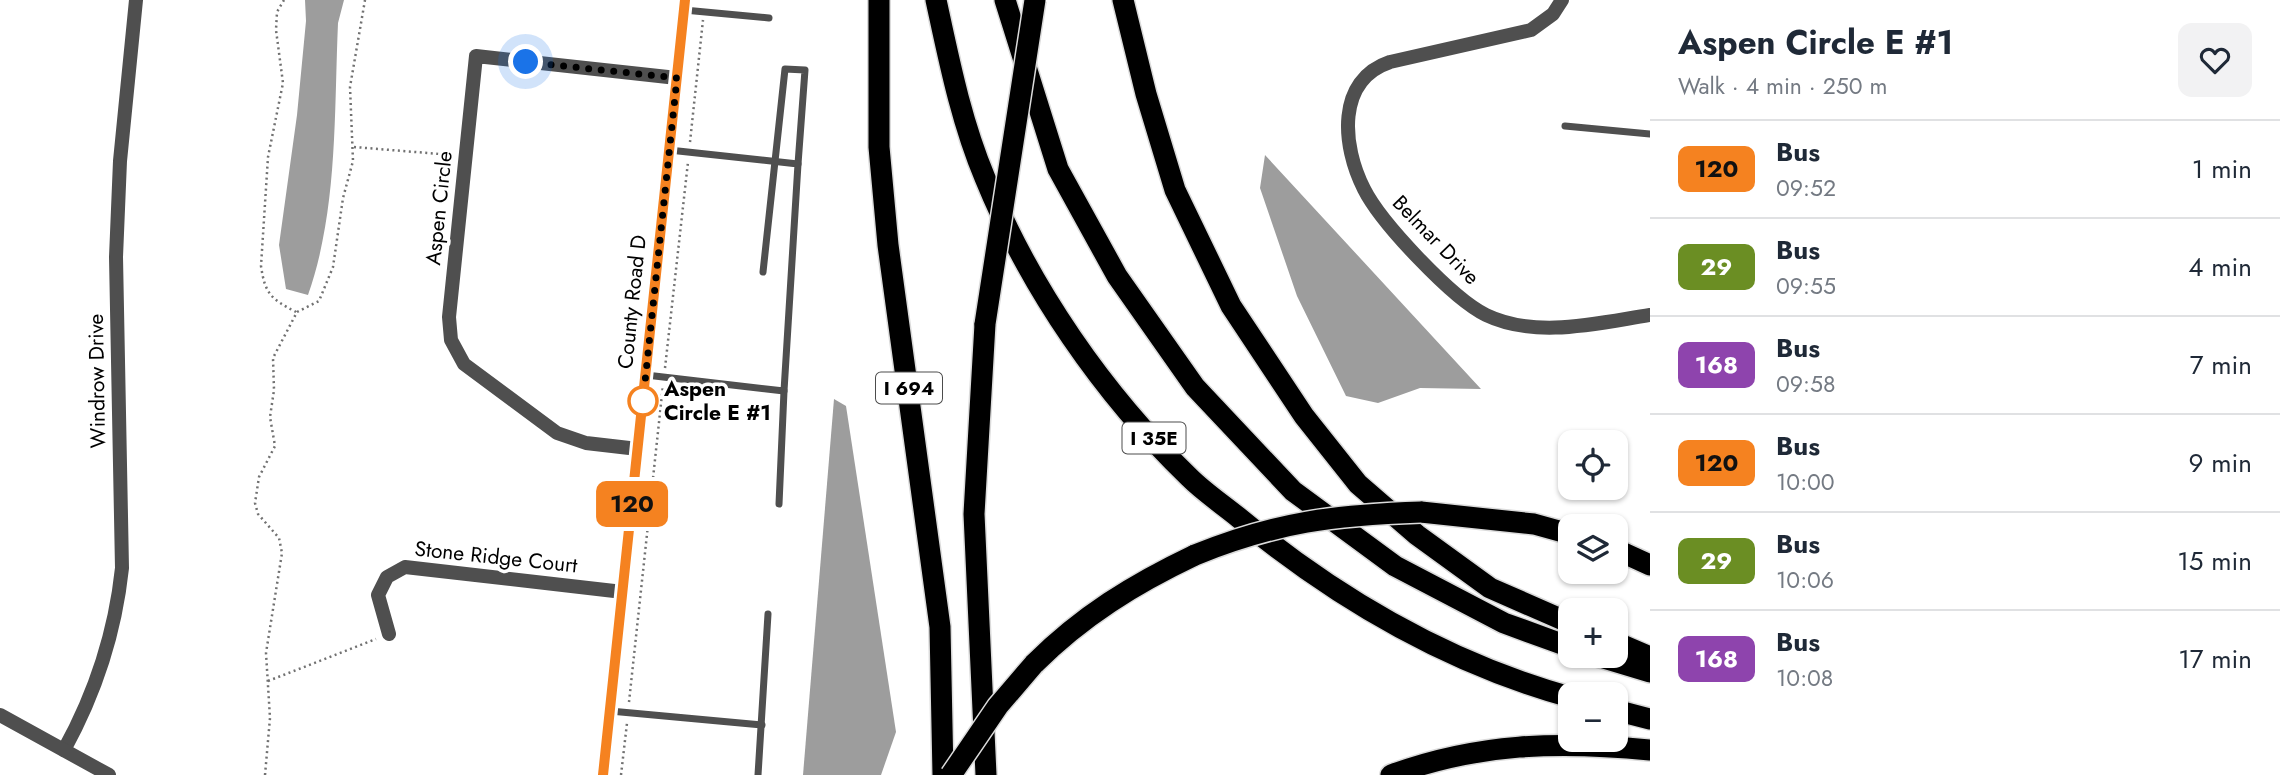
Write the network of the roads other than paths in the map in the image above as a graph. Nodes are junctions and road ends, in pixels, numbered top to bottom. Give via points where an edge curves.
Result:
1 (136, 0) edge
2 (879, 0) edge
3 (936, 0) edge
4 (1005, 0) edge
5 (1035, 0) edge
6 (1123, 0) edge
7 (1562, 0) edge
8 (685, 5) edge
9 (769, 18) dead end
10 (677, 78) junction
11 (1565, 126) dead end
12 (1650, 134) edge
13 (669, 149) junction
14 (776, 162) junction
15 (798, 164) junction
16 (763, 272) dead end
17 (1650, 315) edge
18 (646, 375) junction
19 (784, 391) junction
20 (638, 449) junction
21 (779, 504) dead end
22 (1558, 531) edge
23 (1628, 555) edge
24 (1650, 565) edge
25 (622, 592) junction
26 (768, 614) dead end
27 (1558, 618) edge
28 (388, 634) road end
29 (1558, 643) edge
30 (1628, 648) edge
31 (1650, 657) edge
32 (1628, 665) edge
33 (1650, 672) edge
34 (1558, 694) edge
35 (610, 711) junction
36 (1628, 713) edge
37 (0, 715) edge
38 (1650, 719) edge
39 (761, 725) junction
40 (64, 750) junction
41 (1650, 750) edge
42 (109, 775) edge
43 (603, 775) edge
44 (758, 775) edge
45 (943, 775) edge
46 (951, 775) edge
47 (986, 775) edge
48 (1391, 775) edge

1 - 40 street, Windrow Drive via 116,257 122,568 102,670
2 - 45 highway, I 694 via 879,146 888,245 940,627
3 - 34 highway, I 35E via 955,89 985,178 1036,282 1103,381 1189,478 1280,552 1397,628
4 - 29 highway, I 35E via 1058,169 1117,275 1195,387 1293,491 1395,566 1504,623
5 - 47 highway, bridge via 985,324 974,514
6 - 27 highway via 1175,190 1231,306 1304,416 1358,484 1417,535 1490,588
7 - 17 street, Belmar Drive via 1553,14 1531,30 1390,62 1369,72 1353,91 1349,108 1356,170 1384,218 1455,294 1486,315 1532,326 1567,326
8 - 9 lane
8 - 10 street, County Road D
10 - 13 street, County Road D
10 - 20 street, Aspen Circle via 476,56 449,317 456,353 474,374 558,433 586,443
11 - 12 lane
13 - 14 lane
13 - 18 street, County Road D
14 - 15 lane
14 - 15 lane via 785,69 805,70
14 - 16 lane
15 - 19 lane
18 - 19 lane
18 - 20 street, County Road D
19 - 21 lane
20 - 25 street, County Road D
22 - 46 highway, bridge via 1421,512 1356,514 1291,523 1195,555 1142,580 1064,634 999,706
23 - 24 highway
25 - 28 street, Stone Ridge Court via 405,567 387,576 378,595
25 - 35 street, County Road D
26 - 39 lane
30 - 31 highway
32 - 33 highway
35 - 39 lane
35 - 43 street, County Road D
36 - 38 highway
37 - 40 street
39 - 44 lane
40 - 42 street
41 - 48 highway via 1579,743 1510,747 1417,765

